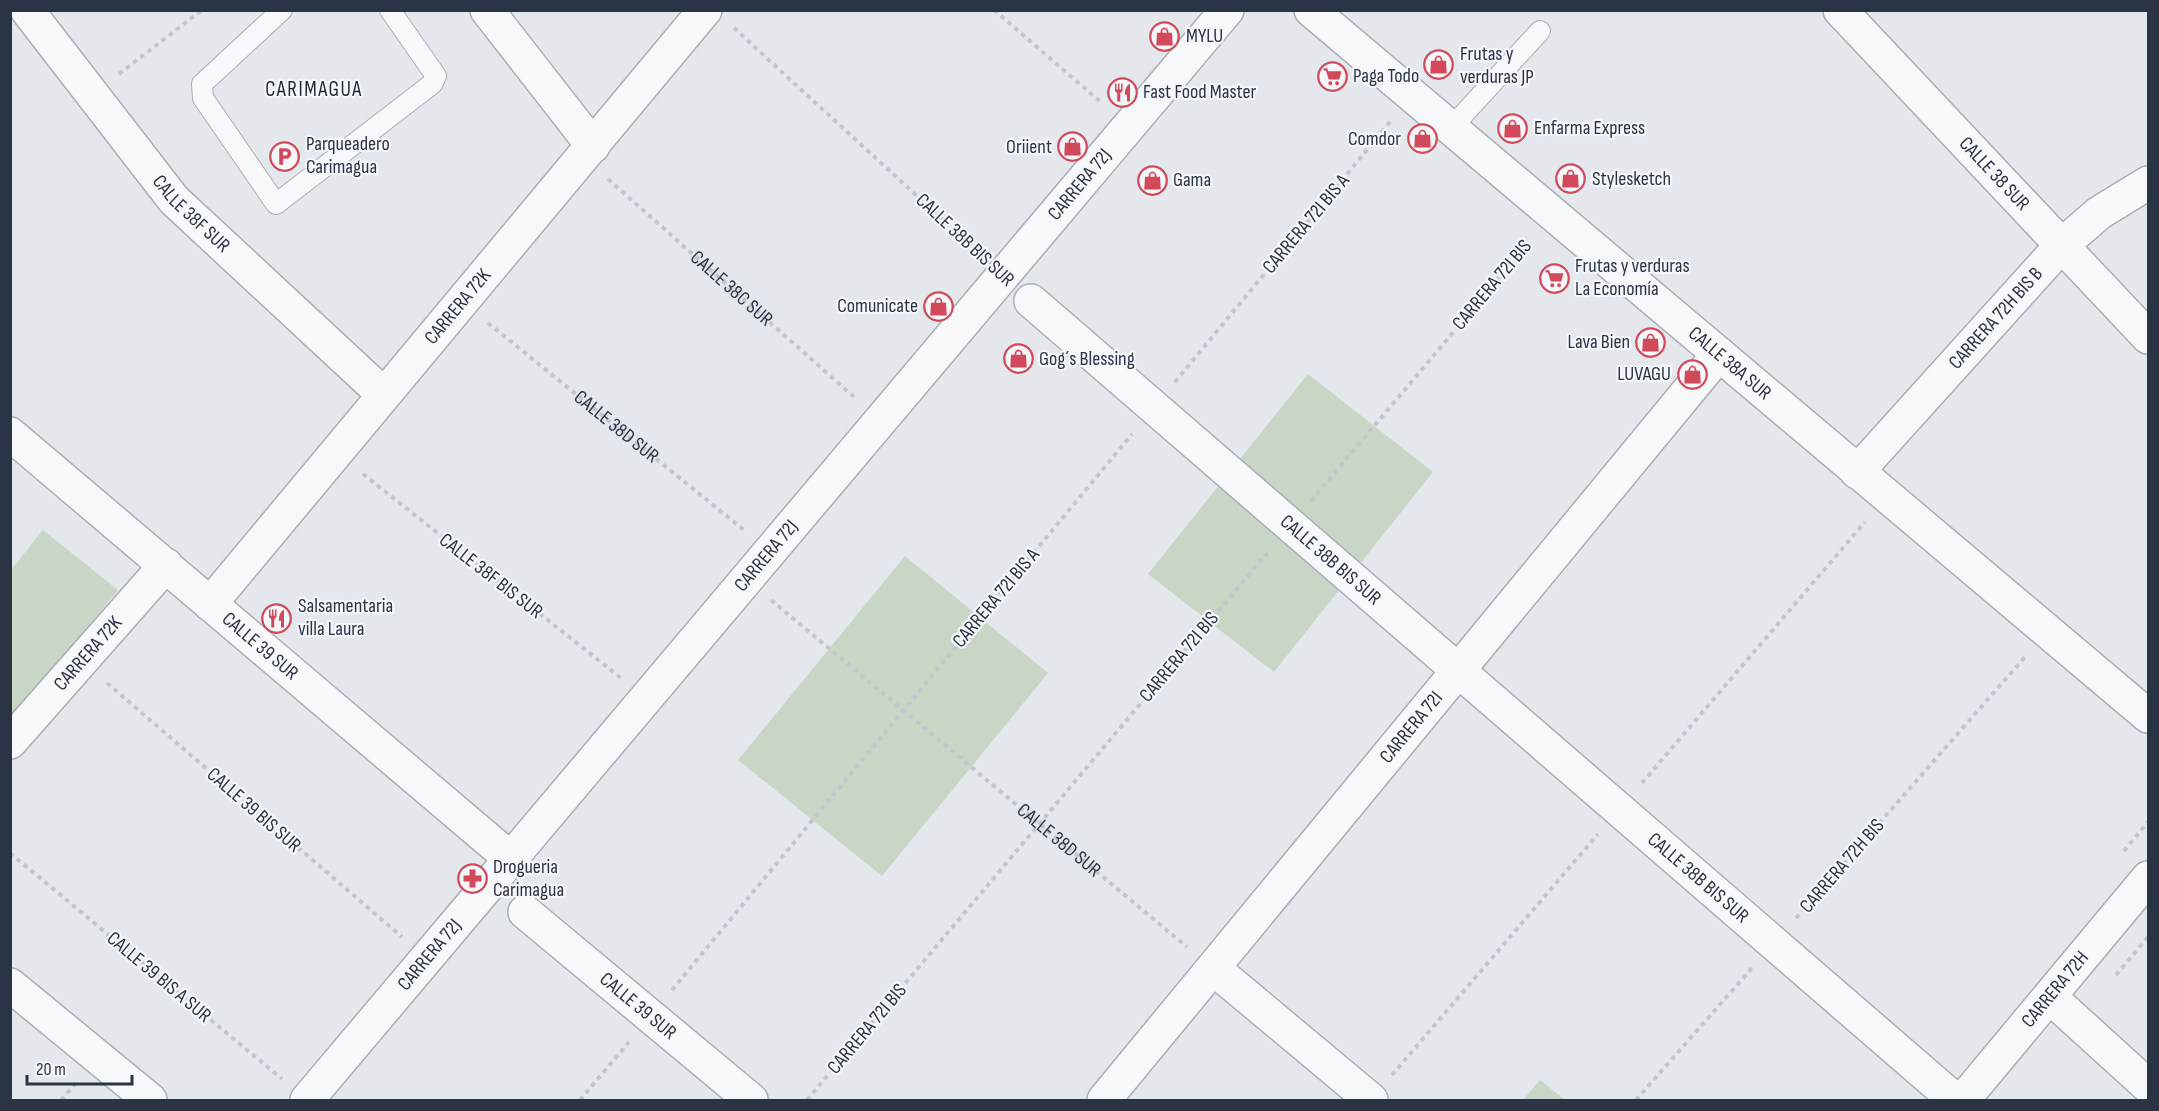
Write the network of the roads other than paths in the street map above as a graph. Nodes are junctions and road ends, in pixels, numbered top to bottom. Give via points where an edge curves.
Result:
1 (27, 10) edge
2 (282, 10) edge
3 (390, 10) edge
4 (487, 10) edge
5 (1227, 10) edge
6 (1311, 10) edge
7 (1845, 12) edge
8 (719, 19) edge
9 (1540, 31) dead end
10 (1451, 128) junction
11 (588, 152) junction
12 (2148, 183) edge
13 (2061, 246) junction
14 (1031, 301) dead end
15 (2148, 337) edge
16 (1719, 354) junction
17 (383, 394) junction
18 (10, 434) edge
19 (1857, 472) junction
20 (166, 566) junction
21 (210, 604) junction
22 (1458, 670) junction
23 (2148, 716) edge
24 (10, 742) edge
25 (511, 859) junction
26 (2148, 878) edge
27 (525, 912) dead end
28 (1213, 969) junction
29 (10, 985) edge
30 (2050, 997) junction
31 (2148, 1086) edge
32 (307, 1100) edge
33 (150, 1101) edge
34 (751, 1101) edge
35 (1104, 1101) edge
36 (1371, 1101) edge
37 (1955, 1101) edge
38 (1963, 1101) edge

1 - 17 street, CALLE 38F SUR via 174,200
2 - 3 lane via 202,84 203,98 276,204 432,84 436,75
4 - 11 street
5 - 25 street, CARRERA 72J
6 - 10 street, CALLE 38A SUR
7 - 13 street, CALLE 38 SUR
8 - 11 street, CARRERA 72K
9 - 10 lane
10 - 16 street, CALLE 38A SUR
11 - 17 street, CARRERA 72K
12 - 13 street, CARRERA 72H BIS B via 2099,213
13 - 15 street, CALLE 38 SUR
13 - 19 street, CARRERA 72H BIS B
14 - 22 street, CALLE 38B BIS SUR
16 - 19 street, CALLE 38A SUR
16 - 22 street, CARRERA 72I
17 - 21 street, CARRERA 72K
18 - 20 street, CALLE 39 SUR
19 - 23 street, CALLE 38A SUR
20 - 21 street, CALLE 39 SUR
20 - 24 street, CARRERA 72K
21 - 25 street, CALLE 39 SUR
22 - 28 street, CARRERA 72I
22 - 37 street, CALLE 38B BIS SUR
25 - 32 street, CARRERA 72J
26 - 30 street, CARRERA 72H
27 - 34 street, CALLE 39 SUR
28 - 35 street, CARRERA 72I
28 - 36 street
29 - 33 street
30 - 31 street
30 - 38 street, CARRERA 72H

